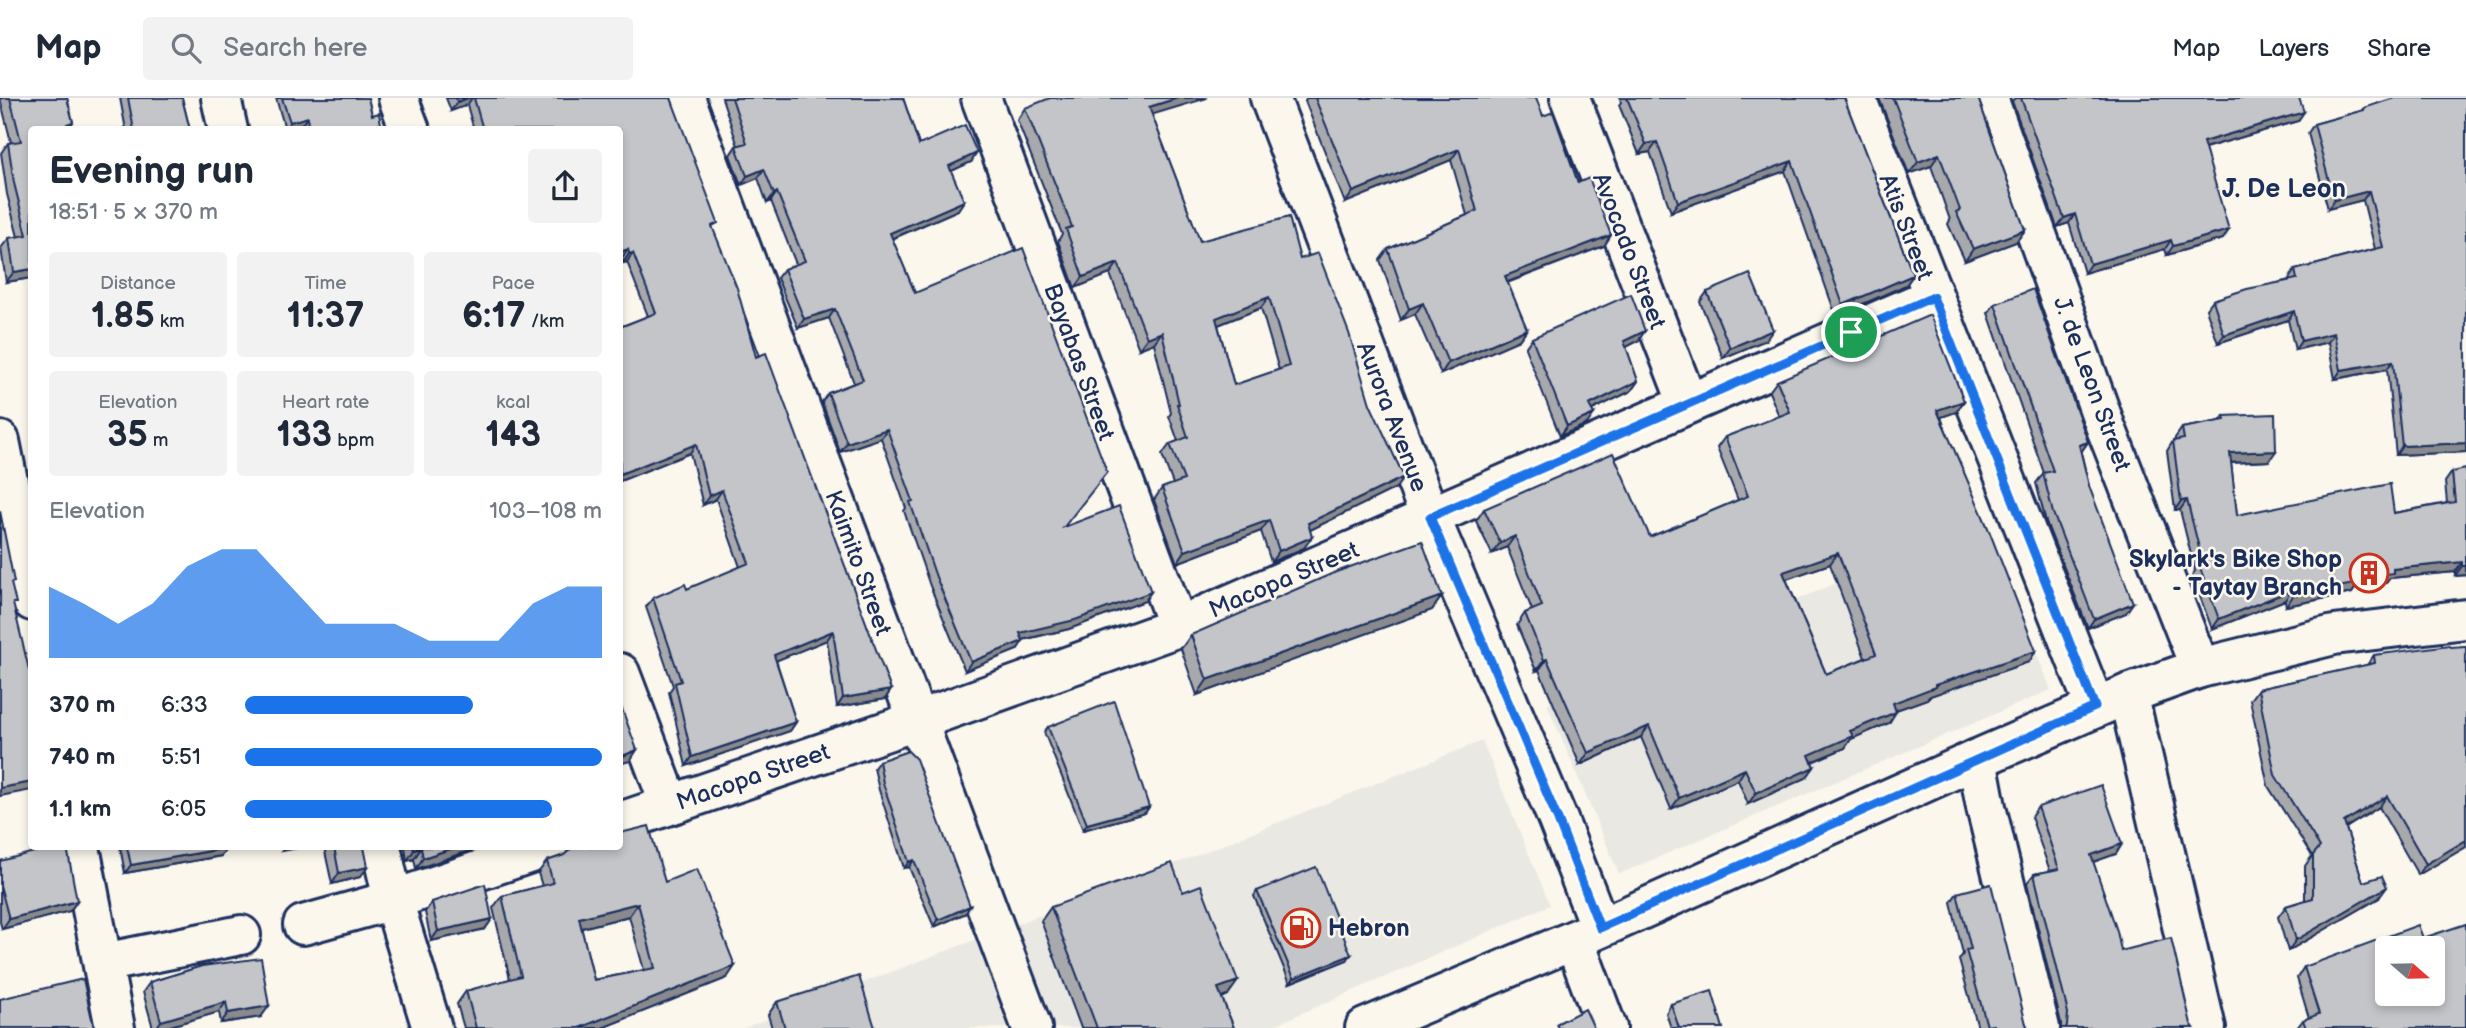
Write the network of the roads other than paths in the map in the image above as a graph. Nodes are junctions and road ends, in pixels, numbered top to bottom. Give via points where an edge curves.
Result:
1 (221, 98) edge
2 (398, 98) edge
3 (685, 98) edge
4 (981, 98) edge
5 (1270, 98) edge
6 (1570, 98) edge
7 (1856, 98) edge
8 (1989, 98) edge
9 (227, 126) edge
10 (408, 126) edge
11 (1933, 297) junction
12 (1688, 404) junction
13 (0, 441) edge
14 (1430, 517) junction
15 (28, 581) edge
16 (2466, 619) edge
17 (1178, 627) junction
18 (2200, 668) junction
19 (623, 681) edge
20 (2112, 700) junction
21 (916, 721) junction
22 (1977, 759) junction
23 (670, 805) junction
24 (623, 821) edge
25 (81, 850) edge
26 (382, 850) edge
27 (539, 850) edge
28 (393, 900) junction
29 (303, 925) dead end
30 (1587, 934) junction
31 (241, 935) dead end
32 (103, 963) junction
33 (116, 1028) edge
34 (432, 1028) edge
35 (1032, 1028) edge
36 (1365, 1028) edge
37 (1607, 1028) edge
38 (2040, 1028) edge
39 (2206, 1028) edge

1 - 9 street
2 - 10 street
3 - 21 street, Kaimito Street
4 - 17 street, Bayabas Street
5 - 14 street, Aurora Avenue
6 - 12 street, Avocado Street
7 - 11 street, Atis Street
8 - 18 street, J. de Leon Street via 2106,428
11 - 12 street, Macopa Street
11 - 20 street, Atis Street
12 - 14 street, Macopa Street
13 - 15 street
14 - 17 street, Macopa Street
14 - 30 street, Aurora Avenue via 1558,820
16 - 18 street via 2334,635
17 - 21 street, Macopa Street
18 - 20 street
19 - 23 street
20 - 22 street
20 - 39 street, Atis Street
21 - 23 street, Macopa Street
21 - 35 street, Kaimito Street
22 - 30 street
22 - 38 street
23 - 24 street, Macopa Street
25 - 32 street
26 - 28 street
27 - 28 street
28 - 29 street
28 - 34 street
30 - 36 street
30 - 37 street, Aurora Avenue
31 - 32 street
32 - 33 street

